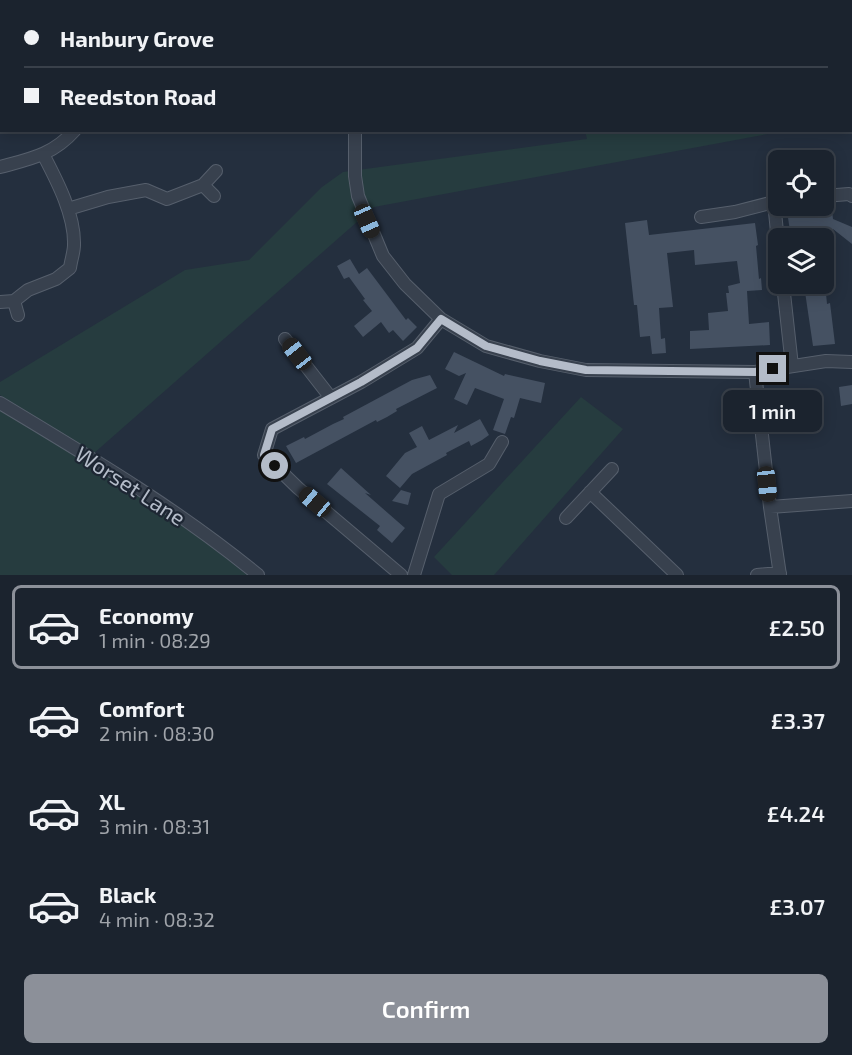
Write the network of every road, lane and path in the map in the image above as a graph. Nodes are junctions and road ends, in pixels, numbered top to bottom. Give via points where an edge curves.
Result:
1 (73, 132) edge
2 (356, 132) edge
3 (44, 156) junction
4 (0, 167) edge
5 (216, 171) dead end
6 (204, 185) junction
7 (214, 195) dead end
8 (834, 195) edge
9 (852, 196) edge
10 (768, 203) edge
11 (68, 209) junction
12 (701, 217) dead end
13 (784, 294) edge
14 (14, 301) junction
15 (0, 302) edge
16 (18, 315) dead end
17 (441, 319) junction
18 (285, 339) dead end
19 (852, 362) edge
20 (792, 366) junction
21 (755, 372) junction
22 (331, 398) junction
23 (0, 403) edge
24 (502, 442) dead end
25 (612, 469) dead end
26 (590, 492) junction
27 (852, 501) edge
28 (770, 507) junction
29 (566, 518) dead end
30 (780, 574) edge
31 (258, 575) edge
32 (401, 575) edge
33 (414, 575) edge
34 (677, 575) edge
35 (757, 575) edge

1 - 3 street
2 - 17 street via 358,196 379,247 405,284
3 - 4 street
3 - 11 street
5 - 6 street
6 - 7 street
6 - 11 street via 167,199 146,190
8 - 9 street
10 - 12 street
11 - 14 street via 74,244 70,268
13 - 20 street
14 - 15 street
14 - 16 street
17 - 21 street via 486,346 586,370
17 - 22 street via 417,348
18 - 22 street
19 - 20 street
20 - 21 street
21 - 28 street
22 - 32 street via 272,429 264,455
23 - 31 street, Worset Lane via 101,464 221,545
24 - 33 street via 489,464 439,494
25 - 26 street
26 - 29 street
26 - 34 street
27 - 28 street
28 - 30 street
30 - 35 street

